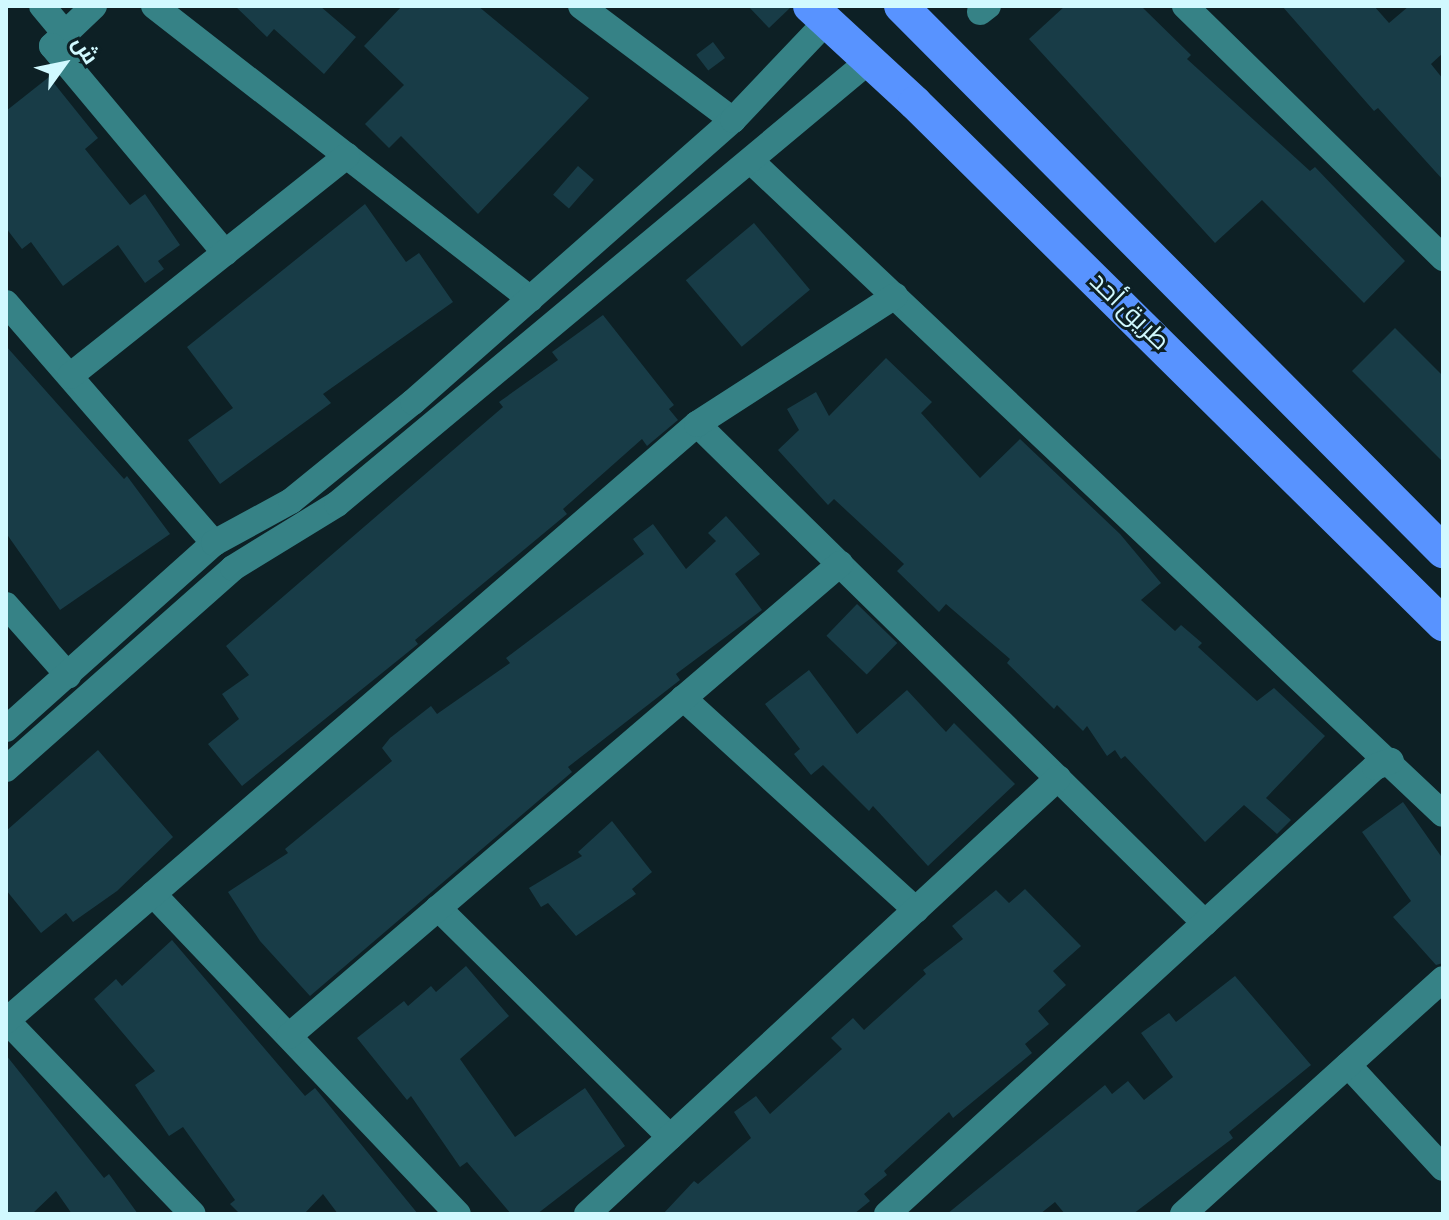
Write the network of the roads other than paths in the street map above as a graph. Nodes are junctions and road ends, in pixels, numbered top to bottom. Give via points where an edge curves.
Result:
1 (42, 6) edge
2 (94, 6) edge
3 (154, 6) edge
4 (581, 6) edge
5 (901, 6) edge
6 (1185, 6) edge
7 (818, 14) edge
8 (65, 33) junction
9 (870, 60) junction
10 (733, 120) junction
11 (347, 156) junction
12 (751, 161) junction
13 (225, 253) junction
14 (1443, 258) edge
15 (895, 296) junction
16 (530, 299) junction
17 (6, 303) edge
18 (70, 376) junction
19 (697, 424) junction
20 (214, 543) junction
21 (1443, 551) edge
22 (840, 564) junction
23 (6, 605) edge
24 (1443, 624) edge
25 (68, 675) junction
26 (683, 698) junction
27 (6, 729) edge
28 (1391, 761) junction
29 (6, 769) edge
30 (1058, 778) junction
31 (1443, 814) edge
32 (153, 894) junction
33 (438, 908) junction
34 (916, 910) junction
35 (1205, 923) junction
36 (1443, 979) edge
37 (6, 1020) edge
38 (289, 1036) junction
39 (1348, 1065) junction
40 (670, 1137) junction
41 (1443, 1168) edge
42 (193, 1214) edge
43 (458, 1214) edge
44 (587, 1214) edge
45 (887, 1214) edge
46 (1183, 1214) edge

1 - 8 street
2 - 8 street
3 - 11 street
4 - 10 street
5 - 21 main road, طريق أحد
6 - 14 street
7 - 9 main road, طريق أحد
7 - 10 street
8 - 13 street via 52,46
9 - 12 street
9 - 24 main road, طريق أحد
10 - 16 street
11 - 13 street
11 - 16 street
12 - 15 street
12 - 29 street via 337,504 233,568
13 - 18 street
15 - 19 street
15 - 28 street
16 - 20 street via 291,501
17 - 18 street
18 - 20 street
19 - 22 street
19 - 32 street
20 - 25 street
22 - 26 street
22 - 30 street
23 - 25 street
25 - 27 street
26 - 33 street
26 - 34 street
28 - 31 street
28 - 35 street via 1375,767
30 - 34 street
30 - 35 street
32 - 37 street
32 - 38 street
33 - 38 street
33 - 40 street
34 - 40 street
35 - 45 street
36 - 39 street
37 - 42 street
38 - 43 street
39 - 41 street
39 - 46 street
40 - 44 street

